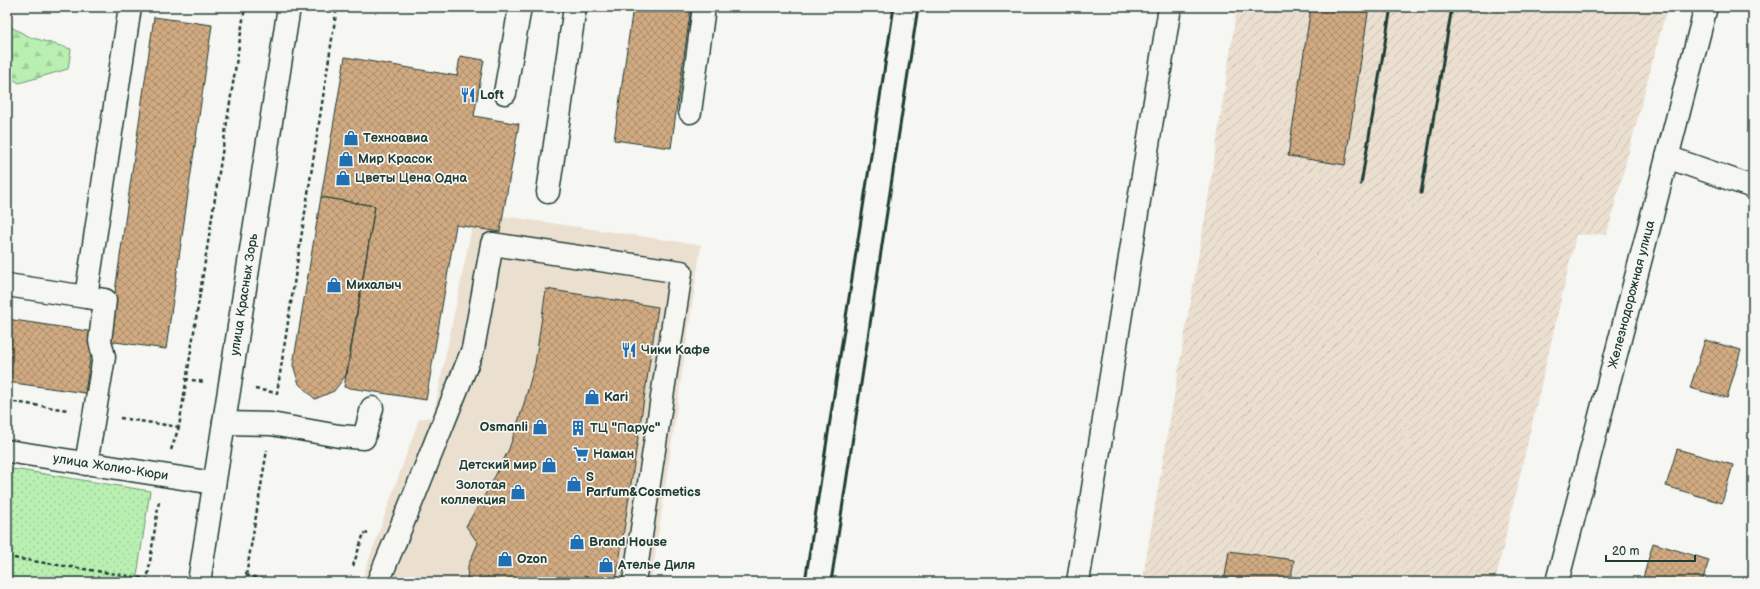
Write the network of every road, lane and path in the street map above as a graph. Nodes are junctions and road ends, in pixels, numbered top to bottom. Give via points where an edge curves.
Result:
1 (130, 7) edge
2 (245, 7) edge
3 (289, 7) edge
4 (337, 7) edge
5 (520, 7) edge
6 (575, 7) edge
7 (704, 7) edge
8 (1170, 7) edge
9 (1706, 7) edge
10 (505, 93) dead end
11 (690, 112) dead end
12 (1667, 157) junction
13 (1753, 187) edge
14 (548, 192) dead end
15 (7, 285) edge
16 (86, 297) junction
17 (185, 379) junction
18 (230, 385) junction
19 (277, 392) junction
20 (372, 408) dead end
21 (224, 423) junction
22 (271, 424) junction
23 (7, 451) edge
24 (86, 464) junction
25 (162, 476) junction
26 (214, 483) junction
27 (364, 533) dead end
28 (7, 557) edge
29 (246, 575) junction
30 (148, 580) edge
31 (199, 582) edge
32 (245, 582) edge
33 (274, 582) edge
34 (348, 582) edge
35 (378, 582) edge
36 (634, 582) edge
37 (1078, 582) edge
38 (1557, 582) edge

1 - 16 street
2 - 17 path
3 - 18 street, улица Красных Зорь
4 - 19 path
5 - 10 street
6 - 14 street
7 - 11 street
8 - 37 street
9 - 12 street, Железнодорожная улица
12 - 13 street
12 - 38 street, Железнодорожная улица
15 - 16 street
16 - 24 street via 105,300 100,341 104,357
17 - 18 path
17 - 25 path via 179,427
18 - 19 path
18 - 21 street, улица Красных Зорь
19 - 22 path
20 - 22 street via 364,438
21 - 22 street
21 - 26 street, улица Красных Зорь
22 - 29 path
23 - 24 street, улица Жолио-Кюри
24 - 25 street, улица Жолио-Кюри
25 - 26 street, улица Жолио-Кюри
25 - 30 path
26 - 31 street, улица Красных Зорь
27 - 34 path
28 - 30 path
29 - 32 path
29 - 33 path
35 - 36 street via 473,349 492,244 681,272

